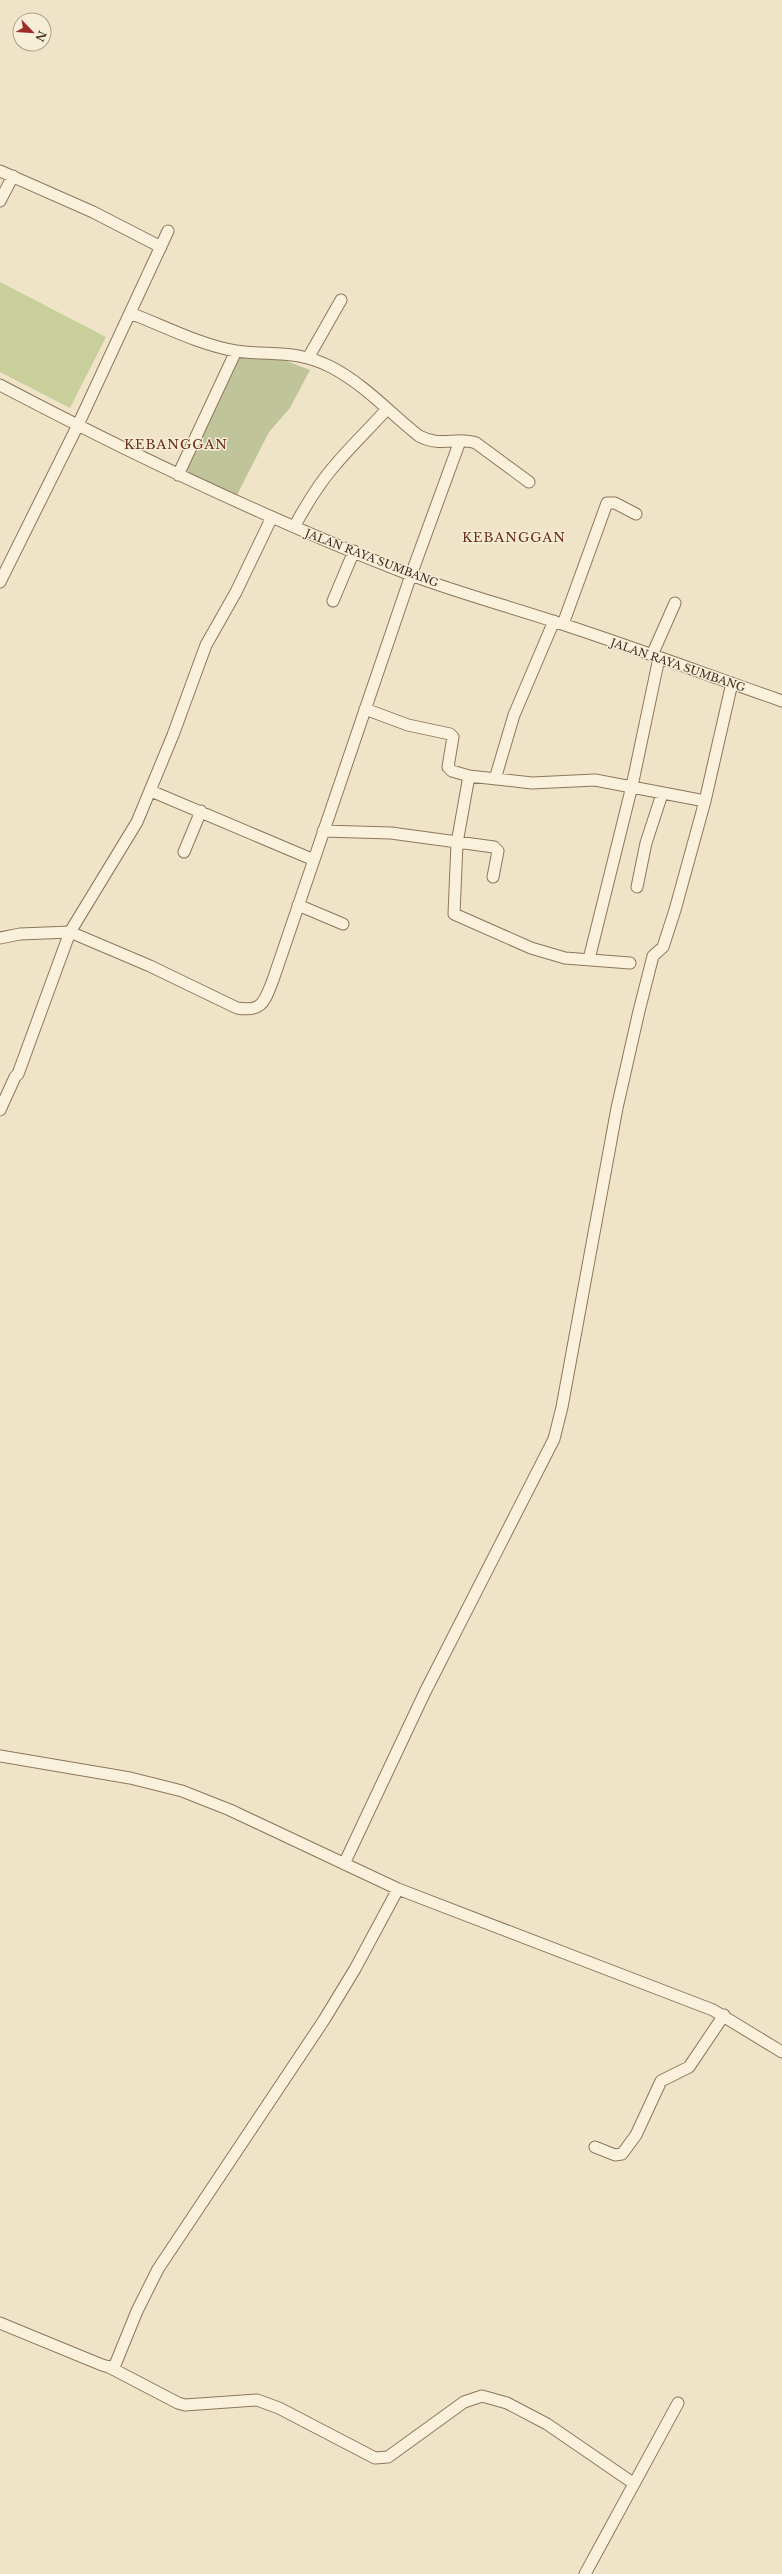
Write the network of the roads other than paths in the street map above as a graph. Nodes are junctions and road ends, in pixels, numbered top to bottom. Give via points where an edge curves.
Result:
1 (0, 171) edge
2 (13, 176) junction
3 (0, 201) edge
4 (168, 231) dead end
5 (161, 247) junction
6 (341, 300) dead end
7 (130, 313) junction
8 (236, 351) junction
9 (308, 358) junction
10 (0, 385) edge
11 (386, 410) junction
12 (77, 427) junction
13 (460, 441) junction
14 (178, 475) junction
15 (529, 482) dead end
16 (636, 514) dead end
17 (272, 517) junction
18 (294, 527) junction
19 (354, 552) junction
20 (410, 575) junction
21 (0, 582) edge
22 (334, 601) dead end
23 (675, 603) dead end
24 (558, 623) junction
25 (655, 656) junction
26 (732, 683) junction
27 (782, 701) edge
28 (366, 709) junction
29 (469, 776) junction
30 (495, 779) junction
31 (632, 786) junction
32 (151, 791) junction
33 (662, 794) junction
34 (705, 801) junction
35 (201, 811) junction
36 (323, 831) junction
37 (457, 843) junction
38 (184, 852) dead end
39 (314, 860) junction
40 (493, 877) dead end
41 (637, 886) dead end
42 (298, 905) junction
43 (343, 924) dead end
44 (70, 932) junction
45 (0, 938) edge
46 (589, 959) junction
47 (630, 963) dead end
48 (0, 1110) edge
49 (0, 1756) edge
50 (344, 1864) junction
51 (398, 1889) junction
52 (724, 2016) junction
53 (782, 2052) edge
54 (594, 2147) dead end
55 (0, 2323) edge
56 (109, 2367) junction
57 (678, 2403) dead end
58 (634, 2483) junction
59 (585, 2574) edge

1 - 2 street
2 - 3 street
2 - 5 street via 93,212
4 - 5 street
5 - 7 street
6 - 9 street
7 - 8 street
7 - 12 street
8 - 9 street via 297,354
8 - 14 street
9 - 11 street via 330,366 354,381
10 - 12 street, JALAN RAYA SUMBANG
11 - 13 street via 419,436 431,442
11 - 18 street via 336,464 310,498
12 - 14 street, JALAN RAYA SUMBANG
12 - 21 street
13 - 15 street via 476,443
13 - 20 street
14 - 17 street, JALAN RAYA SUMBANG
16 - 24 street via 615,503 607,503
17 - 18 street, JALAN RAYA SUMBANG
17 - 32 street via 236,592 206,645
18 - 19 street, JALAN RAYA SUMBANG
19 - 20 street, JALAN RAYA SUMBANG
19 - 22 street
20 - 24 street, JALAN RAYA SUMBANG
20 - 28 street
23 - 25 street
24 - 25 street, JALAN RAYA SUMBANG
24 - 30 street via 514,716
25 - 26 street, JALAN RAYA SUMBANG
25 - 31 street
26 - 27 street, JALAN RAYA SUMBANG
26 - 34 street
28 - 29 street via 408,725 452,735 448,766 452,771
28 - 36 street
29 - 30 street
29 - 37 street
30 - 31 street via 532,783 595,780
31 - 33 street
31 - 46 street
32 - 35 street
32 - 44 street via 137,822
33 - 34 street
33 - 41 street via 646,843
34 - 50 street via 663,947 653,956 620,1095 562,1407 550,1449 425,1692
35 - 38 street
35 - 39 street
36 - 37 street via 391,833
36 - 39 street
37 - 40 street via 496,848
37 - 46 street via 454,914 531,948 565,958
39 - 42 street
42 - 43 street
42 - 44 street via 274,980 265,1000 252,1011 237,1008 150,966
44 - 45 street via 20,934
44 - 48 street via 18,1074
46 - 47 street
49 - 50 street via 130,1778 182,1791 230,1810
50 - 51 street
51 - 52 street
51 - 56 street via 324,2020 158,2269 115,2365
52 - 53 street
52 - 54 street via 689,2067 661,2081 636,2135 622,2154 615,2155
55 - 56 street
56 - 58 street via 185,2405 257,2400 278,2408 376,2458 388,2457 464,2402 482,2396 508,2403 547,2424
57 - 58 street
58 - 59 street

